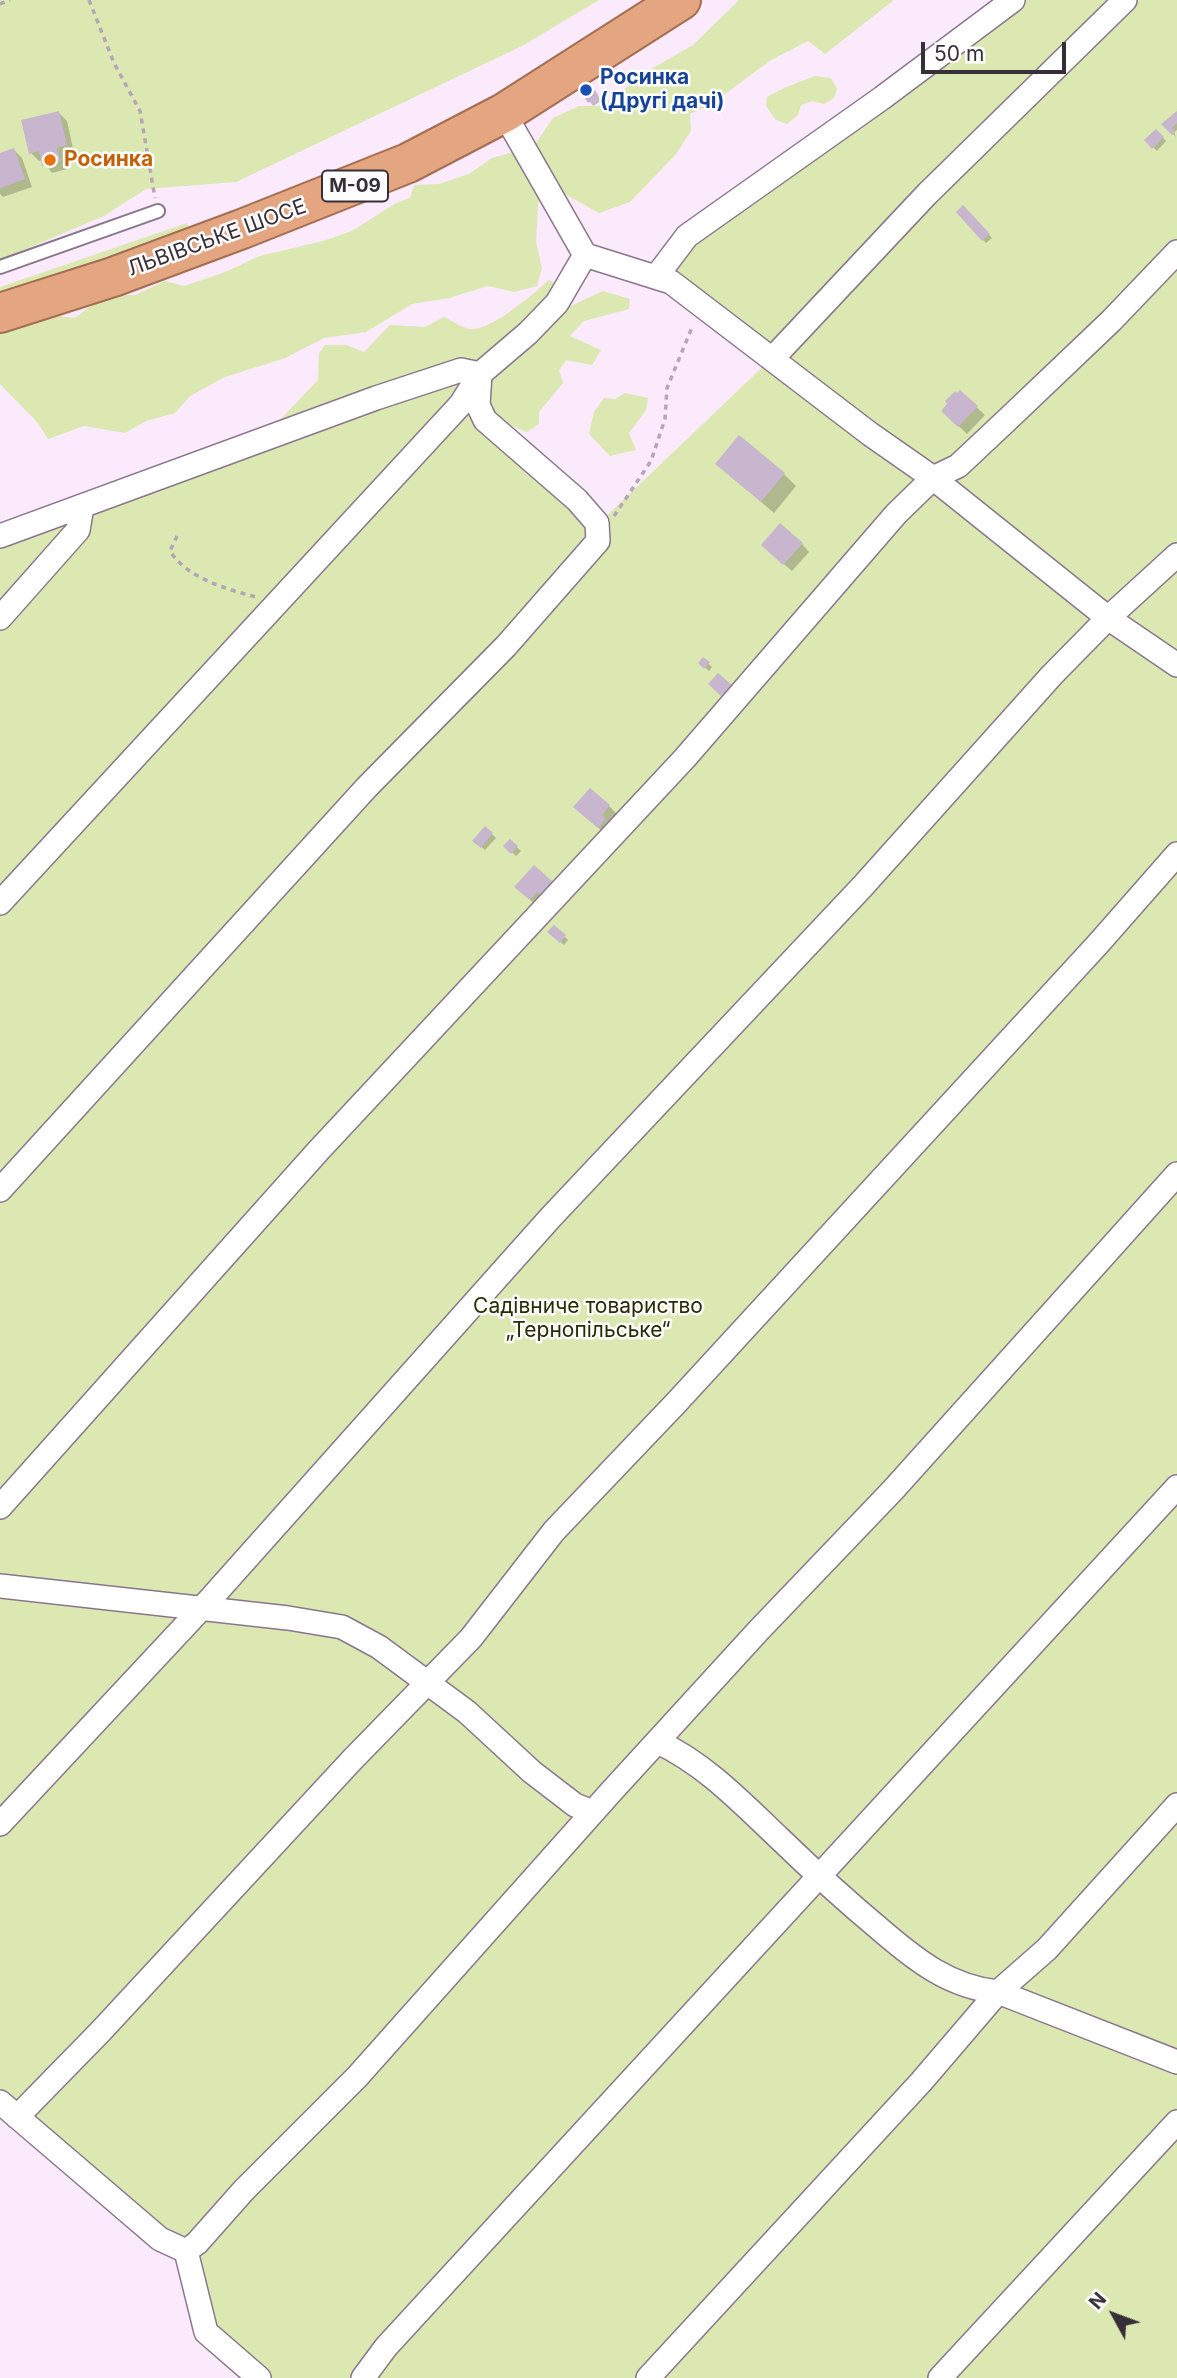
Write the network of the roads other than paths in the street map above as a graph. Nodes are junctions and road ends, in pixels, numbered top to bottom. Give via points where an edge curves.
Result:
1 (681, 0) edge
2 (1013, 0) edge
3 (1125, 0) edge
4 (504, 113) junction
5 (158, 211) road end
6 (1177, 252) edge
7 (585, 255) junction
8 (0, 267) edge
9 (656, 277) junction
10 (0, 313) edge
11 (772, 359) junction
12 (480, 374) junction
13 (933, 478) junction
14 (82, 507) junction
15 (0, 536) edge
16 (1177, 555) edge
17 (0, 618) edge
18 (1108, 618) junction
19 (1177, 665) edge
20 (1177, 853) edge
21 (0, 903) edge
22 (1177, 1174) edge
23 (0, 1190) edge
24 (1177, 1487) edge
25 (0, 1507) edge
26 (0, 1586) edge
27 (200, 1609) junction
28 (426, 1683) junction
29 (658, 1742) junction
30 (1177, 1805) edge
31 (593, 1812) junction
32 (0, 1824) edge
33 (818, 1875) junction
34 (998, 1992) junction
35 (1177, 2062) edge
36 (8, 2109) edge
37 (1177, 2122) edge
38 (186, 2251) junction
39 (259, 2378) edge
40 (363, 2378) edge
41 (648, 2378) edge
42 (940, 2378) edge

1 - 4 highway, ЛЬВІВСЬКЕ ШОСЕ / М-09
2 - 9 street via 687,236
3 - 11 street via 927,194
4 - 7 street
4 - 10 highway, ЛЬВІВСЬКЕ ШОСЕ / М-09 via 370,180
5 - 8 lane
6 - 13 street via 958,466
7 - 9 street
7 - 12 street via 557,303
9 - 11 street via 671,282
11 - 13 street
12 - 14 street via 461,370 376,398
12 - 21 street via 461,404
12 - 23 street via 478,405 485,420 577,500 597,523 598,541
13 - 18 street
13 - 25 street via 896,514 685,758 319,1150
14 - 15 street
14 - 17 street via 78,530
16 - 18 street
18 - 19 street
18 - 27 street via 506,1266
20 - 28 street via 676,1404 554,1531 471,1638
22 - 29 street via 894,1490
24 - 33 street
26 - 27 street
27 - 28 street via 342,1627 379,1647
27 - 32 street
28 - 31 street via 467,1712 575,1805
28 - 36 street via 101,2031
29 - 31 street
29 - 33 street via 684,1754 729,1791
30 - 34 street via 1047,1949
31 - 38 street via 357,2077
33 - 34 street via 926,1968 974,1989
33 - 40 street via 651,2063 386,2347
34 - 35 street
34 - 41 street
36 - 38 street via 160,2239
37 - 42 street
38 - 39 street via 206,2332

